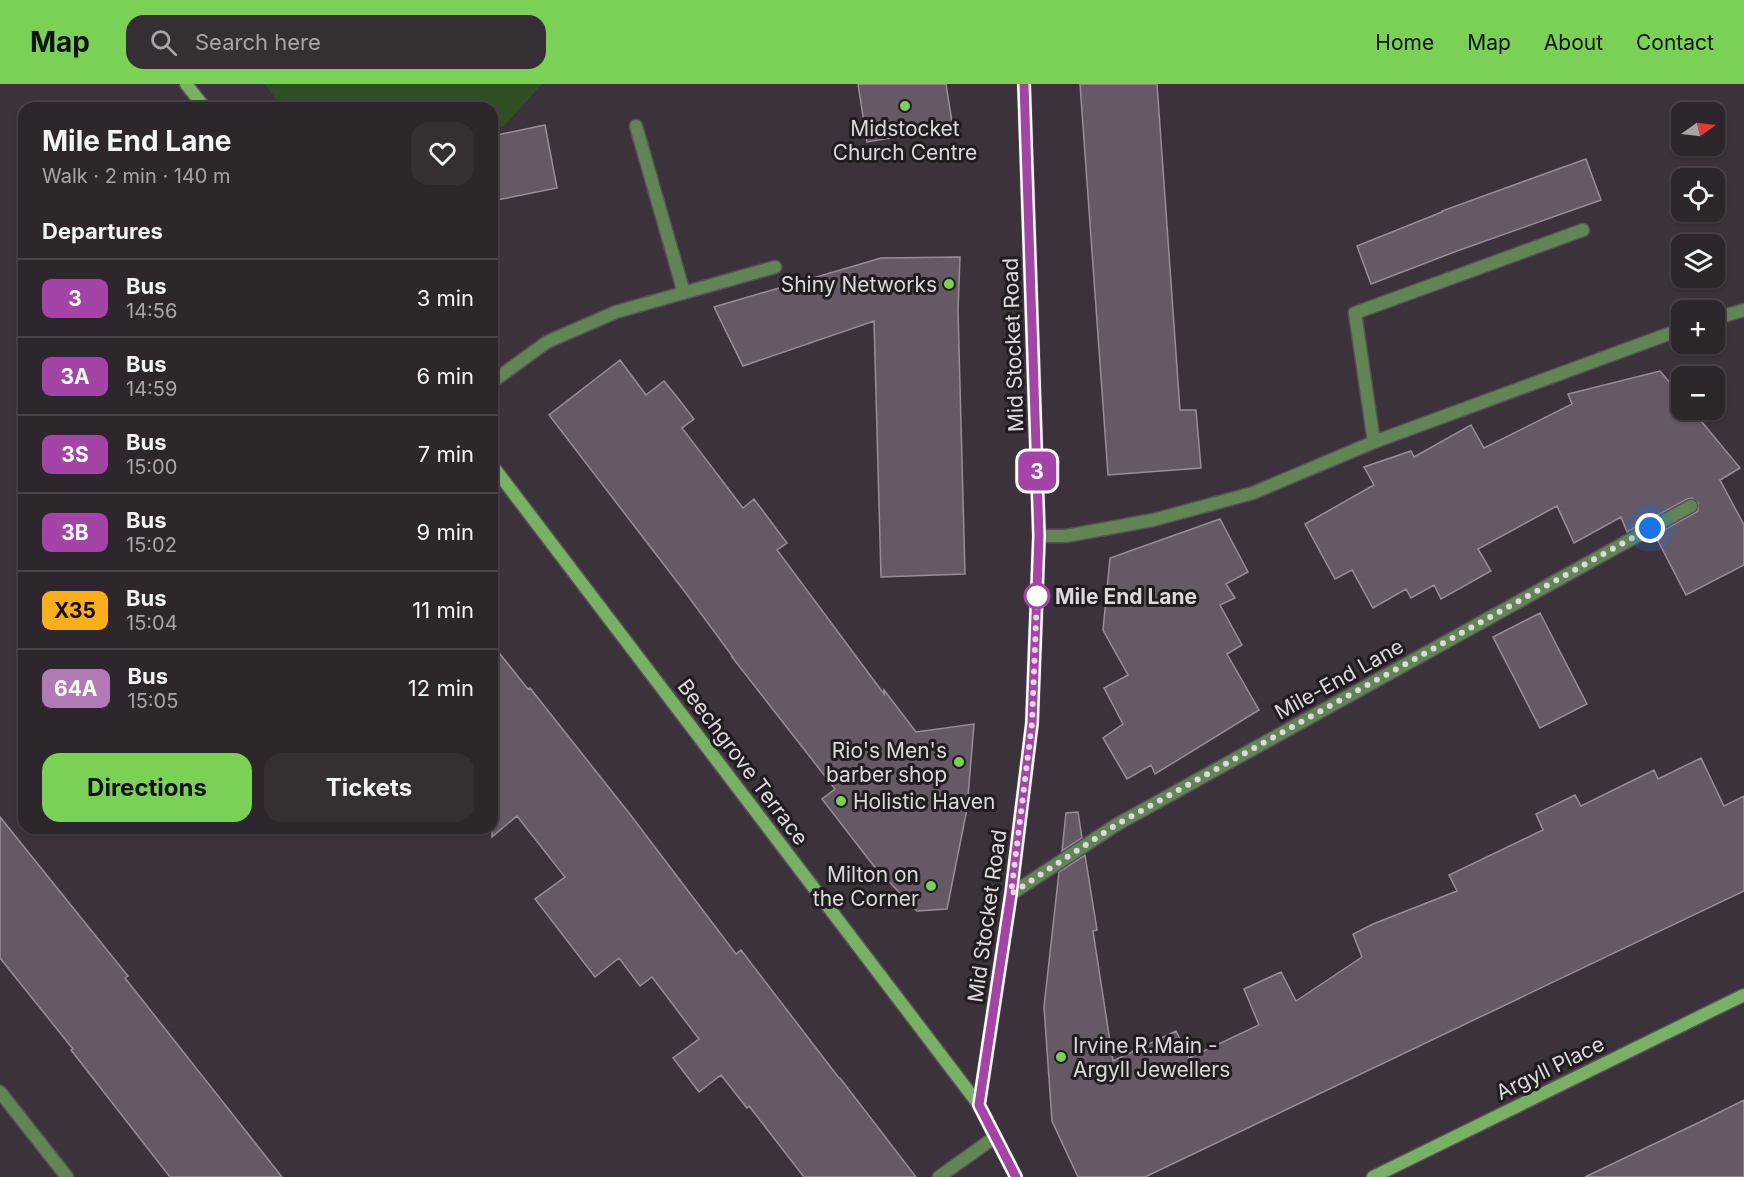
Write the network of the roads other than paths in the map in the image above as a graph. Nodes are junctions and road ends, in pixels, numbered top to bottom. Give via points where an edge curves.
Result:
1 (186, 84) edge
2 (1024, 84) edge
3 (200, 102) edge
4 (636, 126) dead end
5 (1583, 230) dead end
6 (775, 267) dead end
7 (684, 293) junction
8 (1744, 310) edge
9 (1725, 316) edge
10 (1671, 333) edge
11 (498, 378) edge
12 (1374, 442) junction
13 (498, 473) edge
14 (1691, 506) dead end
15 (1039, 536) junction
16 (1011, 894) junction
17 (1744, 995) edge
18 (0, 1092) edge
19 (979, 1105) junction
20 (995, 1137) junction
21 (67, 1177) edge
22 (939, 1177) edge
23 (1016, 1177) edge
24 (1373, 1177) edge

1 - 3 street
2 - 15 street, Mid Stocket Road
4 - 7 street
5 - 12 street via 1355,313
6 - 7 street
7 - 11 street via 616,312 547,342
8 - 9 street
10 - 12 street
12 - 15 street via 1253,493 1153,520 1066,536
13 - 19 street, Beechgrove Terrace
14 - 16 street, Mile-End Lane via 1116,825
15 - 16 street, Mid Stocket Road via 1032,723
16 - 19 street, Mid Stocket Road
17 - 24 street, Argyll Place
18 - 21 street
19 - 20 street, Beechgrove Terrace
20 - 22 street
20 - 23 street, Beechgrove Terrace

